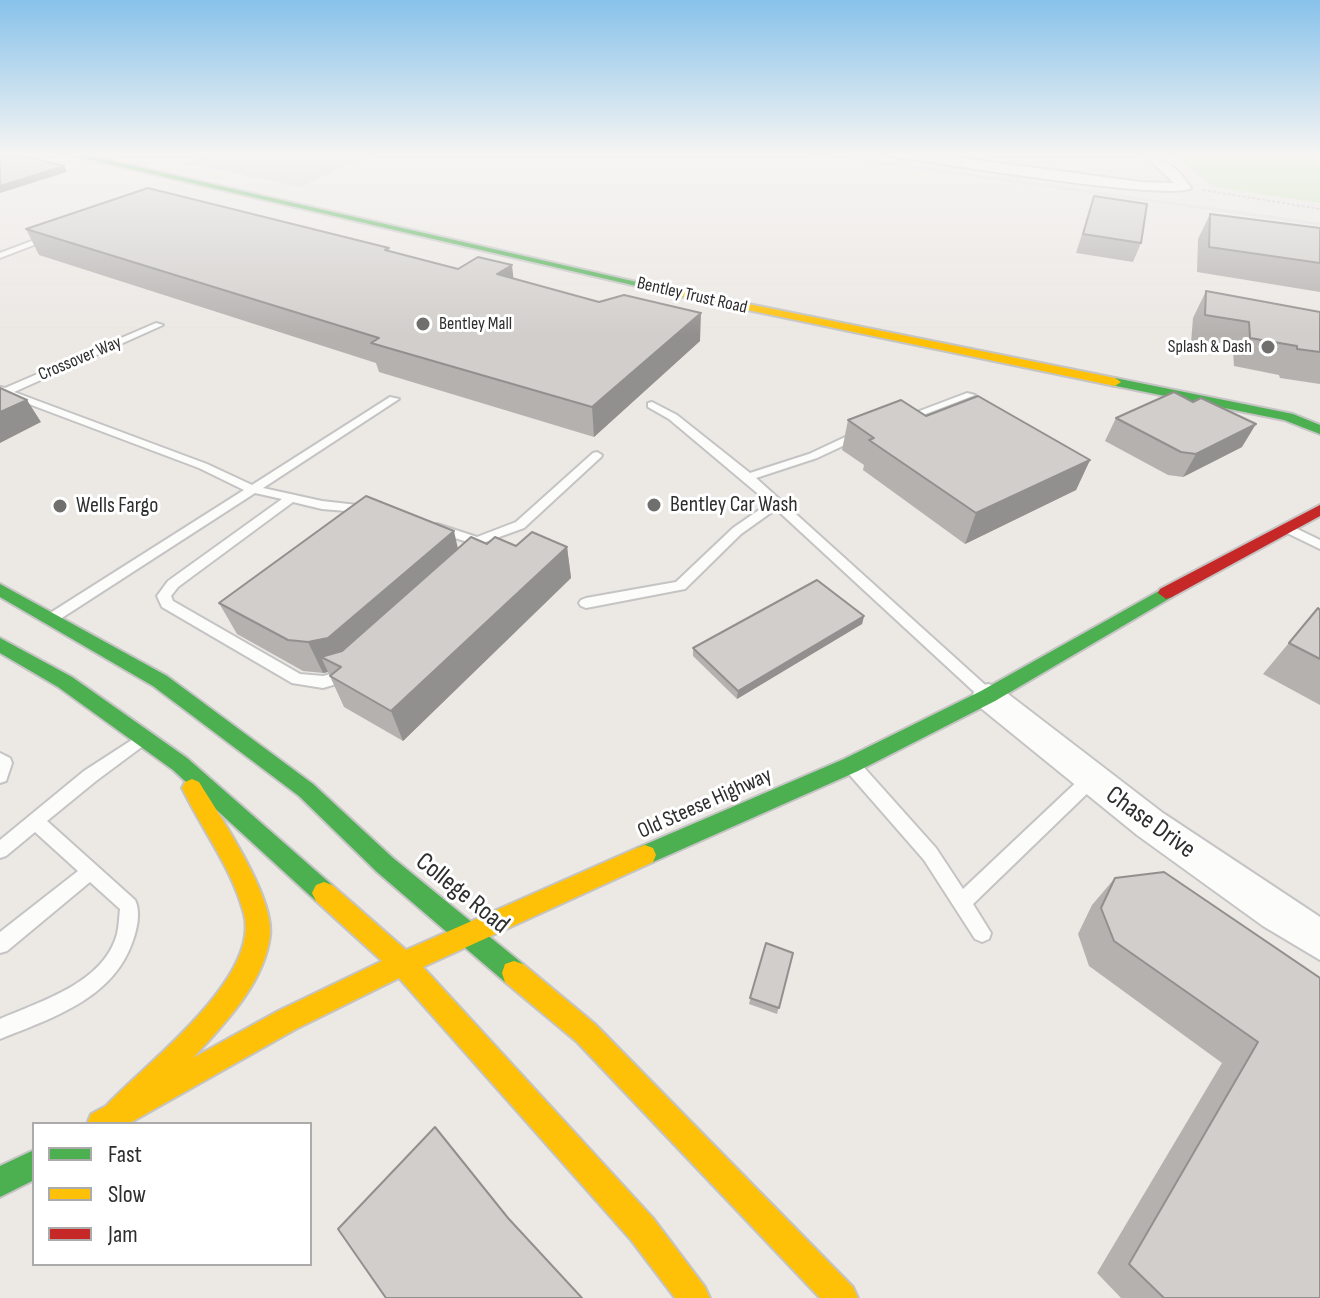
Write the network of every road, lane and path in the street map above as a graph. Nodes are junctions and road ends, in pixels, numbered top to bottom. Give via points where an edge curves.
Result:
1 (332, 214) edge
2 (56, 236) edge
3 (0, 256) edge
4 (159, 325) dead end
5 (2, 392) edge
6 (970, 395) edge
7 (394, 399) dead end
8 (652, 405) dead end
9 (898, 421) edge
10 (1320, 430) edge
11 (870, 431) edge
12 (597, 455) dead end
13 (748, 477) junction
14 (251, 489) junction
15 (291, 498) junction
16 (776, 503) junction
17 (1320, 510) edge
18 (374, 511) edge
19 (421, 523) edge
20 (1286, 528) junction
21 (477, 541) junction
22 (1320, 545) edge
23 (476, 559) edge
24 (0, 590) edge
25 (586, 603) dead end
26 (51, 618) junction
27 (0, 645) edge
28 (359, 665) edge
29 (988, 696) junction
30 (144, 738) junction
31 (0, 760) edge
32 (180, 764) junction
33 (851, 765) junction
34 (0, 776) edge
35 (1090, 780) junction
36 (35, 821) junction
37 (0, 850) edge
38 (91, 871) junction
39 (961, 903) junction
40 (469, 932) junction
41 (982, 933) dead end
42 (1320, 940) edge
43 (0, 944) edge
44 (403, 964) junction
45 (0, 1029) edge
46 (108, 1120) edge
47 (32, 1165) edge
48 (0, 1182) edge
49 (694, 1298) edge
50 (842, 1298) edge

1 - 10 main road, Bentley Trust Road via 763,312 1288,417
2 - 3 lane
4 - 5 lane, Crossover Way
5 - 14 lane via 203,466
6 - 9 lane
7 - 14 lane
8 - 13 lane
11 - 13 lane
12 - 21 lane via 520,525
13 - 16 lane
14 - 15 lane
14 - 26 lane
15 - 18 lane
15 - 28 lane via 173,584 164,596 167,604 297,679 323,682 348,676
16 - 25 lane via 737,531 680,586
16 - 29 lane
17 - 20 main road, Old Steese Highway
19 - 21 lane
20 - 22 lane
20 - 29 main road, Old Steese Highway
21 - 23 lane
24 - 26 main road, College Road
26 - 40 main road, College Road via 160,681 306,790 385,865
27 - 30 main road via 65,682
29 - 33 main road, Old Steese Highway
29 - 35 street, Chase Drive
30 - 32 main road
30 - 36 lane
31 - 34 lane
32 - 44 main road
32 - 46 main road via 251,900 259,931 257,947 215,1013
33 - 39 lane via 930,854
33 - 40 main road, Old Steese Highway
35 - 39 lane
35 - 42 street, Chase Drive
36 - 37 lane
36 - 38 lane
38 - 43 lane
38 - 45 lane via 129,906 130,928 121,952 108,974 78,994
39 - 41 lane
40 - 44 main road, Old Steese Highway
40 - 50 main road, College Road via 586,1033
44 - 46 main road, Old Steese Highway via 287,1020
44 - 49 main road via 642,1229
47 - 48 main road

